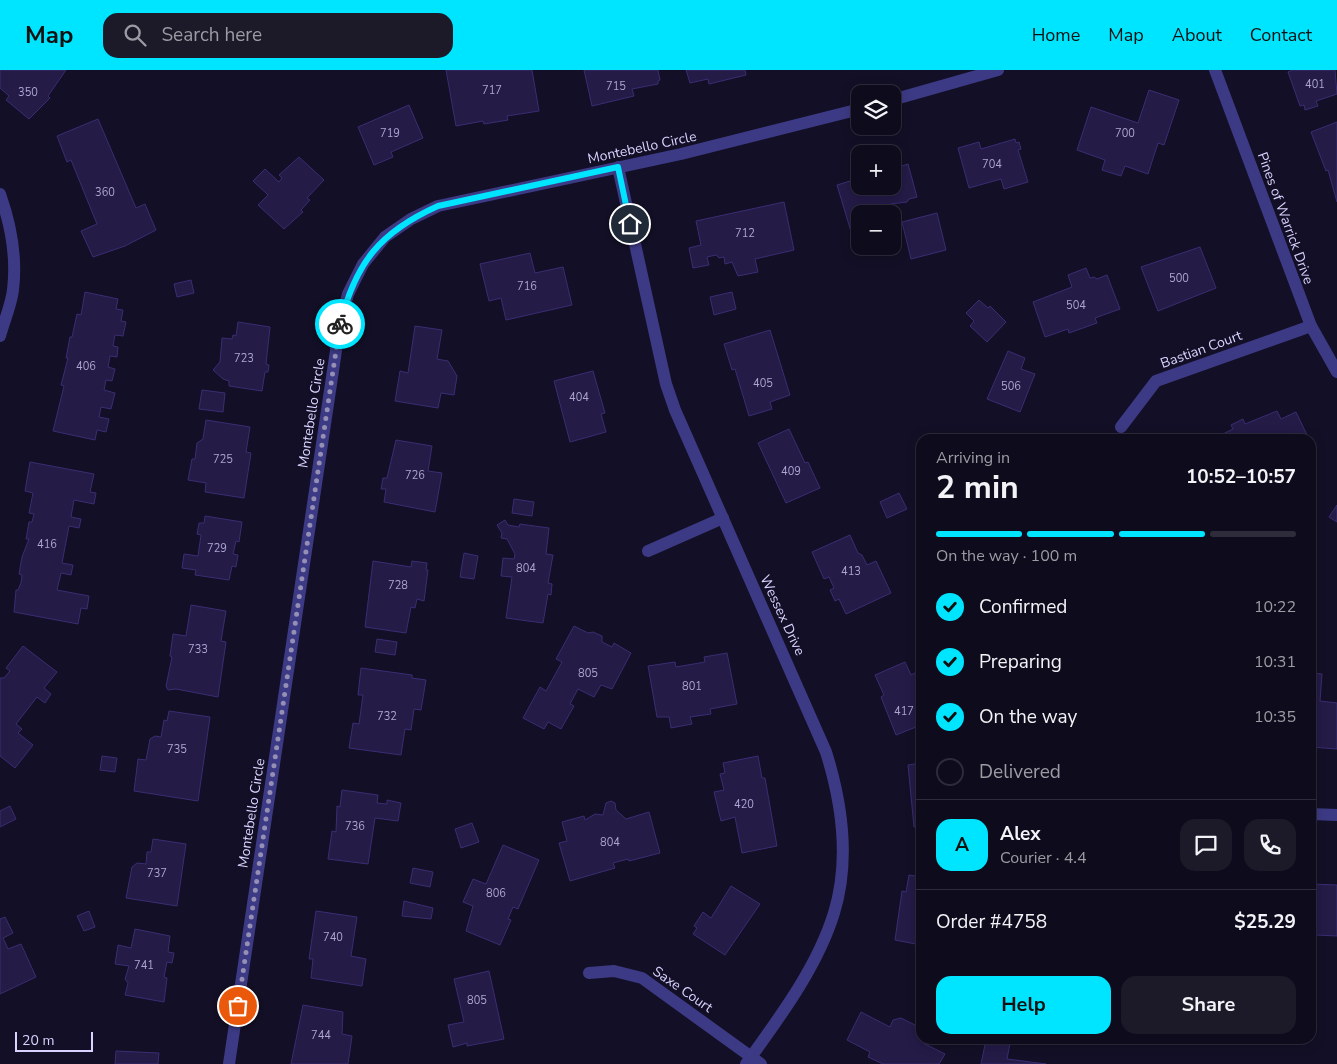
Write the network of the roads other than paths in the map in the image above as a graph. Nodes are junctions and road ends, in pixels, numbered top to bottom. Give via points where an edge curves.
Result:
1 (998, 70) edge
2 (1215, 70) edge
3 (901, 97) edge
4 (851, 111) edge
5 (618, 167) junction
6 (0, 194) edge
7 (1311, 326) junction
8 (0, 336) edge
9 (1337, 372) edge
10 (1121, 427) dead end
11 (723, 518) junction
12 (648, 551) dead end
13 (1316, 814) edge
14 (1337, 815) edge
15 (589, 973) dead end
16 (753, 1061) edge
17 (229, 1064) edge

1 - 3 street
2 - 7 street, Pines of Warrick Drive
4 - 5 street, Montebello Circle
5 - 11 street, Wessex Drive via 666,384
5 - 17 street, Montebello Circle via 453,202 411,219 385,237 363,264 348,294 340,324
6 - 8 street via 13,239 14,265 13,292
7 - 9 street, Pines of Warrick Drive
7 - 10 street, Bastian Court via 1156,381
11 - 12 street
11 - 16 street, Wessex Drive via 826,752 839,800 842,826 839,888 826,935
13 - 14 street
15 - 16 street, Saxe Court via 614,971 642,978

